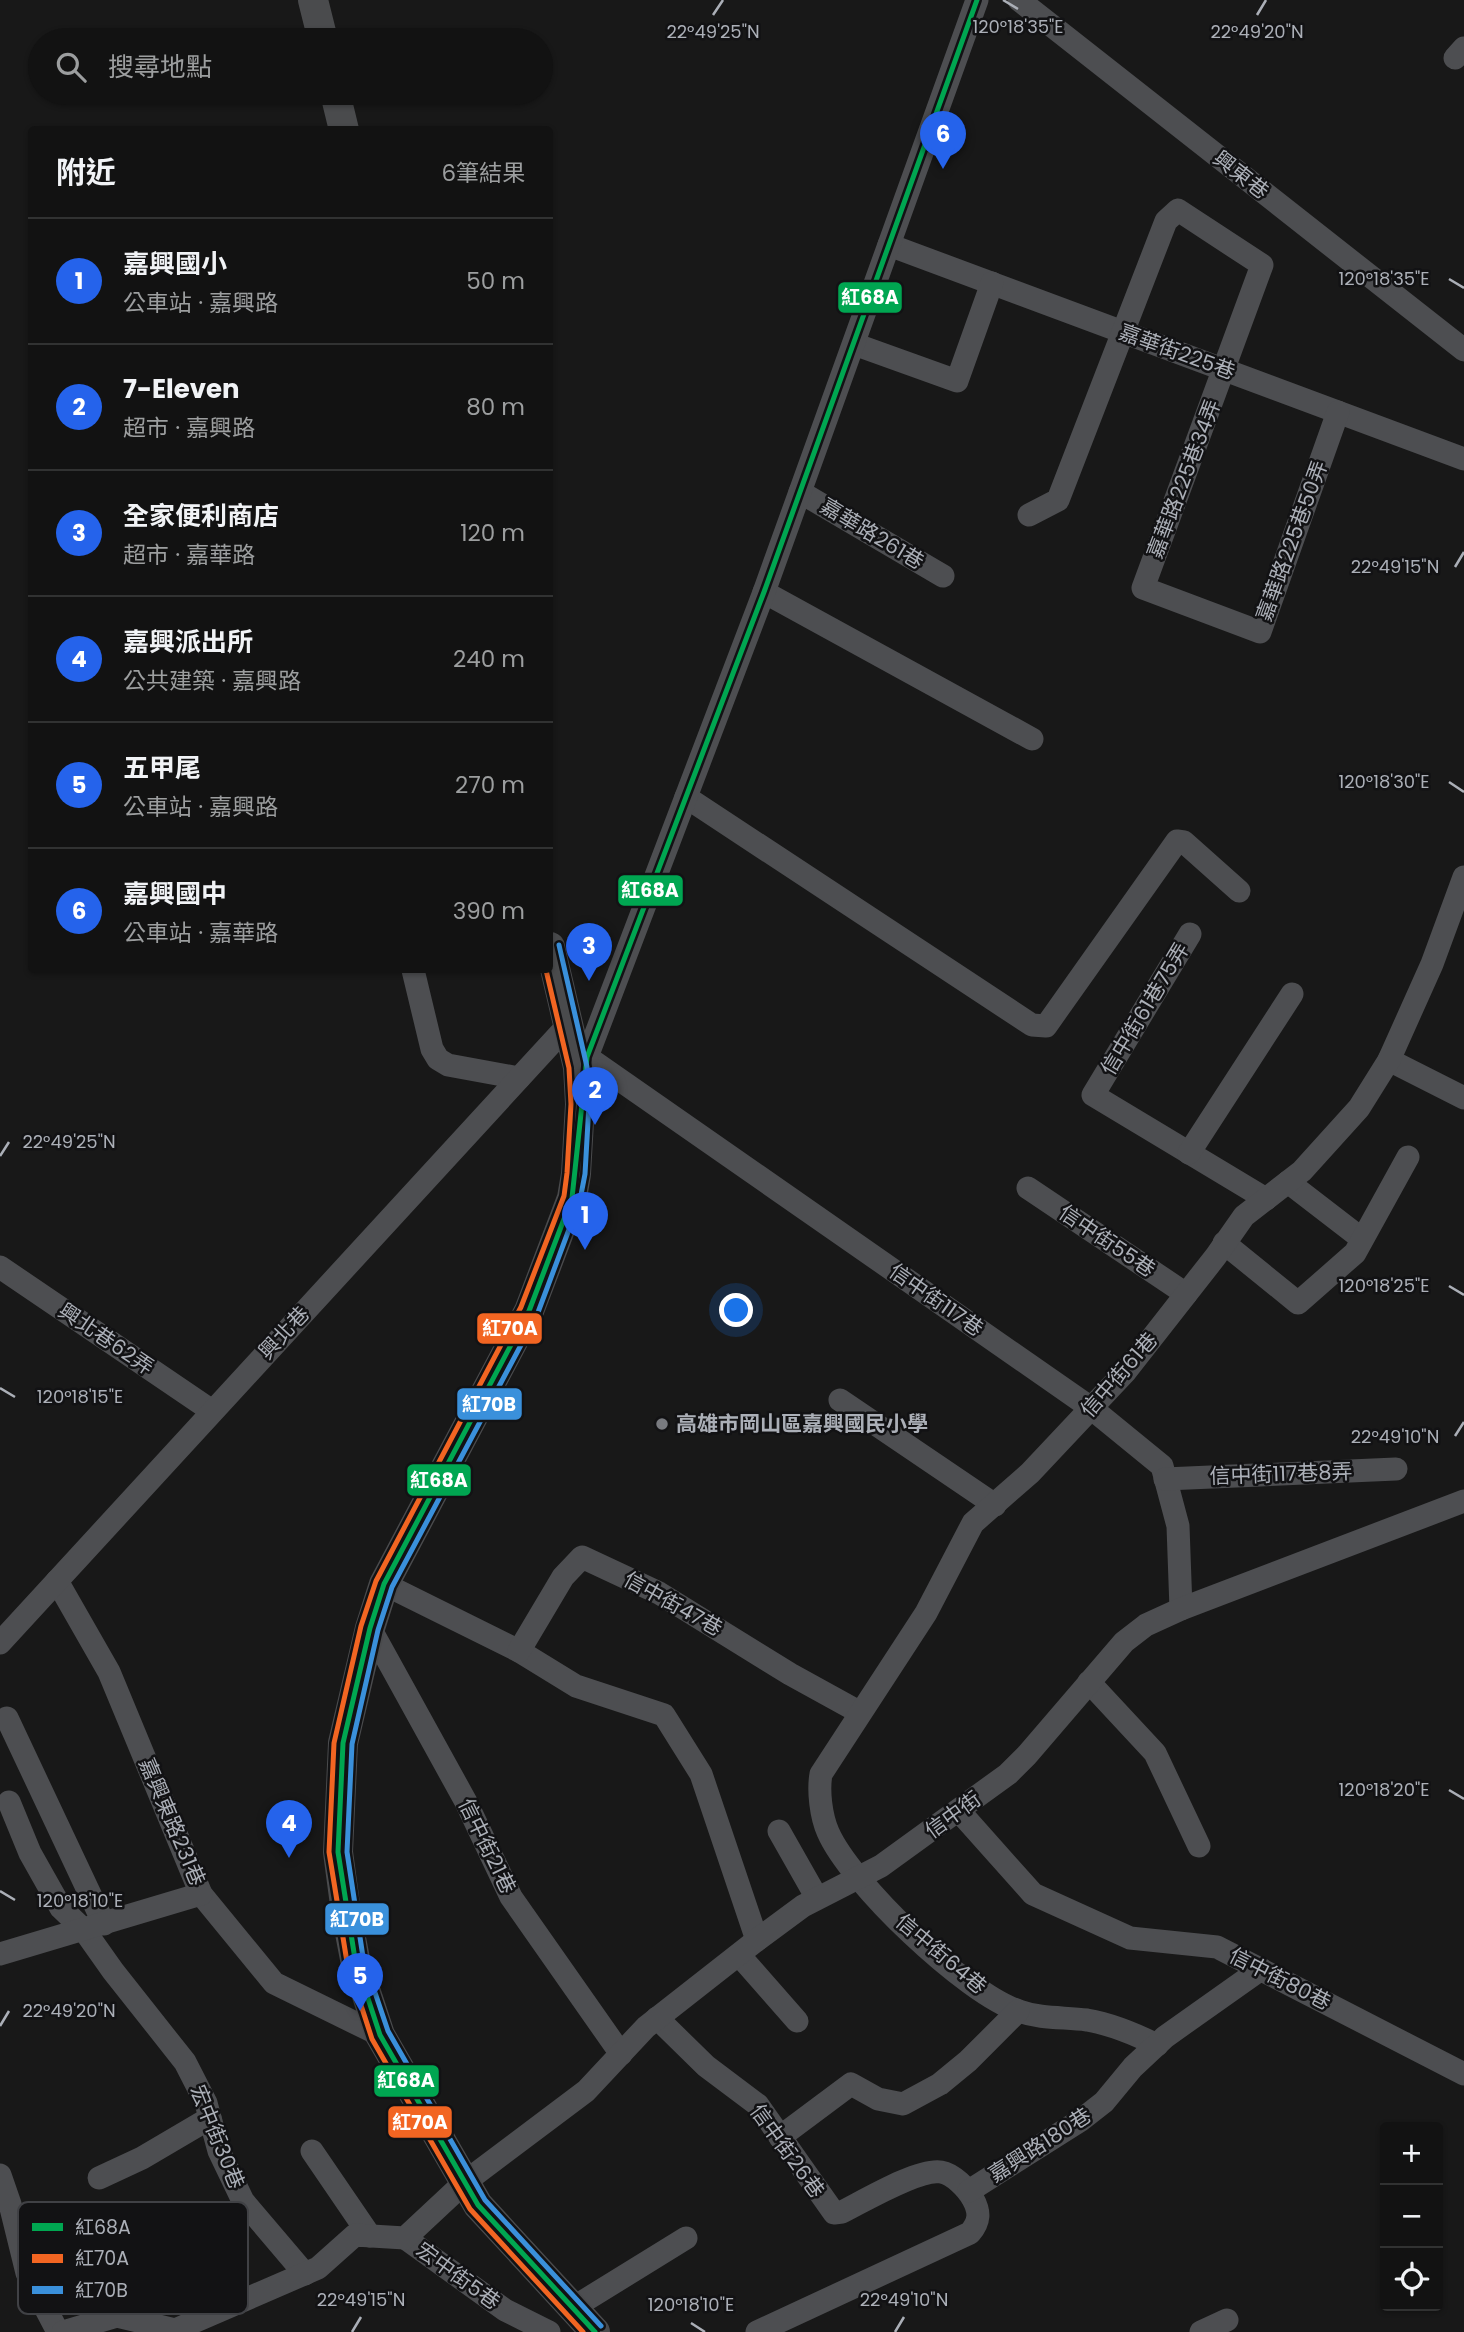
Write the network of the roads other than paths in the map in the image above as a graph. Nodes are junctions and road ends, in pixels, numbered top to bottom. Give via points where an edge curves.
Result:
1 (313, 0) edge
2 (977, 0) edge
3 (1018, 0) edge
4 (320, 28) edge
5 (338, 105) edge
6 (343, 126) edge
7 (889, 245) junction
8 (992, 283) junction
9 (1123, 332) junction
10 (854, 344) junction
11 (1464, 349) edge
12 (1225, 370) junction
13 (1338, 412) junction
14 (1464, 458) edge
15 (800, 492) junction
16 (1029, 515) dead end
17 (943, 576) dead end
18 (1143, 588) joint
19 (764, 592) junction
20 (1032, 740) dead end
21 (686, 797) junction
22 (1464, 877) edge
23 (1239, 891) dead end
24 (1456, 924) edge
25 (1190, 934) dead end
26 (553, 959) edge
27 (414, 973) edge
28 (1292, 994) dead end
29 (569, 1024) junction
30 (587, 1057) junction
31 (1389, 1060) junction
32 (519, 1078) junction
33 (1464, 1098) edge
34 (580, 1104) junction
35 (1189, 1153) junction
36 (1408, 1157) dead end
37 (1288, 1182) junction
38 (1028, 1188) dead end
39 (1266, 1199) junction
40 (1362, 1239) junction
41 (1224, 1243) junction
42 (0, 1267) edge
43 (1186, 1294) junction
44 (840, 1399) dead end
45 (1091, 1408) junction
46 (212, 1411) junction
47 (1396, 1469) dead end
48 (1165, 1479) junction
49 (1464, 1501) edge
50 (995, 1505) junction
51 (57, 1581) junction
52 (384, 1584) junction
53 (1181, 1609) junction
54 (370, 1628) junction
55 (0, 1643) edge
56 (519, 1651) junction
57 (1089, 1682) junction
58 (859, 1712) junction
59 (7, 1718) dead end
60 (9, 1802) dead end
61 (959, 1811) junction
62 (779, 1831) dead end
63 (1199, 1846) dead end
64 (857, 1878) junction
65 (201, 1894) junction
66 (817, 1898) junction
67 (94, 1927) junction
68 (748, 1947) junction
69 (0, 1954) edge
70 (1261, 1969) junction
71 (1018, 2011) junction
72 (657, 2018) junction
73 (797, 2021) dead end
74 (380, 2035) junction
75 (1157, 2045) junction
76 (621, 2053) junction
77 (1464, 2074) edge
78 (210, 2118) junction
79 (780, 2137) junction
80 (312, 2151) dead end
81 (0, 2175) edge
82 (99, 2178) dead end
83 (465, 2182) junction
84 (969, 2191) junction
85 (244, 2202) edge
86 (248, 2207) edge
87 (18, 2236) edge
88 (370, 2236) junction
89 (405, 2238) junction
90 (686, 2238) dead end
91 (305, 2274) junction
92 (248, 2304) edge
93 (51, 2314) edge
94 (229, 2314) edge
95 (1227, 2320) dead end
96 (582, 2323) edge
97 (208, 2325) edge
98 (61, 2332) edge
99 (549, 2332) edge
100 (757, 2332) edge
101 (1201, 2332) edge

1 - 4 main road
2 - 7 street
3 - 11 street, 興東巷
5 - 6 main road
7 - 8 street, 嘉華街225巷
7 - 10 street
8 - 9 street, 嘉華街225巷
8 - 10 street via 957,381
9 - 12 street, 嘉華街225巷
9 - 12 street, 嘉華路225巷34弄 via 1166,220 1178,210 1262,265
9 - 16 street via 1058,500
10 - 15 street
12 - 13 street, 嘉華街225巷
12 - 18 street, 嘉華路225巷34弄
13 - 14 street, 嘉華街225巷
13 - 18 street, 嘉華路225巷50弄 via 1260,632
15 - 17 street, 嘉華路261巷
15 - 19 street
19 - 20 street
19 - 21 street
21 - 23 street via 1032,1025 1045,1026 1177,841 1184,842
21 - 30 street
22 - 24 street, 信中街61巷
24 - 31 street, 信中街61巷 via 1432,964
25 - 35 street, 信中街61巷75弄 via 1093,1096
26 - 29 main road
27 - 32 street via 438,1059 448,1065
28 - 35 street
29 - 32 street, 興北巷
29 - 34 main road
30 - 34 street
30 - 45 street, 信中街117巷
31 - 33 street
31 - 37 street, 信中街61巷 via 1359,1108
32 - 46 street, 興北巷
34 - 52 main road via 572,1198 529,1311
35 - 39 street, 信中街61巷75弄
36 - 40 street
37 - 39 street, 信中街61巷
37 - 40 street
38 - 43 street, 信中街55巷
39 - 41 street, 信中街61巷 via 1244,1216
40 - 41 street via 1355,1253 1298,1303
41 - 43 street, 信中街61巷
42 - 46 street, 興北巷62弄
43 - 45 street, 信中街61巷
44 - 50 street
45 - 48 street, 信中街117巷 via 1162,1466
45 - 50 street, 信中街61巷
46 - 51 street, 興北巷
47 - 48 street, 信中街117巷8弄
48 - 53 street, 信中街117巷 via 1178,1526
49 - 53 street, 信中街
50 - 58 street, 信中街61巷 via 967,1532 926,1613
51 - 55 street, 興北巷
51 - 65 street, 嘉興東路231巷 via 109,1672
52 - 54 main road
52 - 56 street
53 - 57 street, 信中街 via 1146,1625 1124,1642
54 - 74 main road via 343,1743 338,1852 355,1959
54 - 76 street, 信中街21巷 via 466,1802 511,1897
56 - 58 street, 信中街47巷 via 563,1577 582,1557 659,1593
56 - 68 street via 576,1686 664,1715 701,1774
57 - 61 street, 信中街 via 1008,1774
57 - 63 street via 1155,1753
58 - 64 street, 信中街61巷 via 819,1783 828,1833
59 - 67 street, 宏中街30巷
60 - 67 street via 30,1853 61,1908
61 - 64 street, 信中街
61 - 70 street, 信中街80巷 via 1033,1894 1129,1938 1217,1947
62 - 66 street
64 - 66 street, 信中街
64 - 71 street, 信中街64巷 via 973,1987
65 - 67 street
65 - 74 street, 嘉興東路231巷 via 274,1983
66 - 68 street, 信中街
67 - 69 street
67 - 78 street, 宏中街30巷 via 113,1971 185,2062
68 - 72 street, 信中街
68 - 73 street
70 - 75 street, 嘉興路180巷
70 - 77 street, 信中街80巷
71 - 75 street, 信中街64巷 via 1088,2020
71 - 79 street via 940,2084 903,2104 878,2099 851,2084
72 - 76 street, 信中街
72 - 79 street, 信中街26巷 via 706,2066 758,2105
74 - 83 main road
75 - 84 street, 嘉興路180巷 via 1081,2120
76 - 83 street, 信中街 via 586,2091
78 - 82 street
78 - 85 street, 宏中街30巷 via 219,2151
79 - 84 street, 信中街26巷 via 834,2213 931,2171 944,2172
80 - 88 street
81 - 87 street
83 - 89 street, 信中街
83 - 96 main road via 478,2205
84 - 100 street, 嘉興路180巷 via 979,2209 977,2225 970,2232
86 - 91 street, 宏中街30巷
88 - 89 street
88 - 91 street via 355,2235
89 - 99 street, 宏中街5巷 via 505,2310
90 - 96 street
91 - 92 street
93 - 98 street
94 - 97 street
95 - 101 street
97 - 98 street via 175,2330 117,2316

